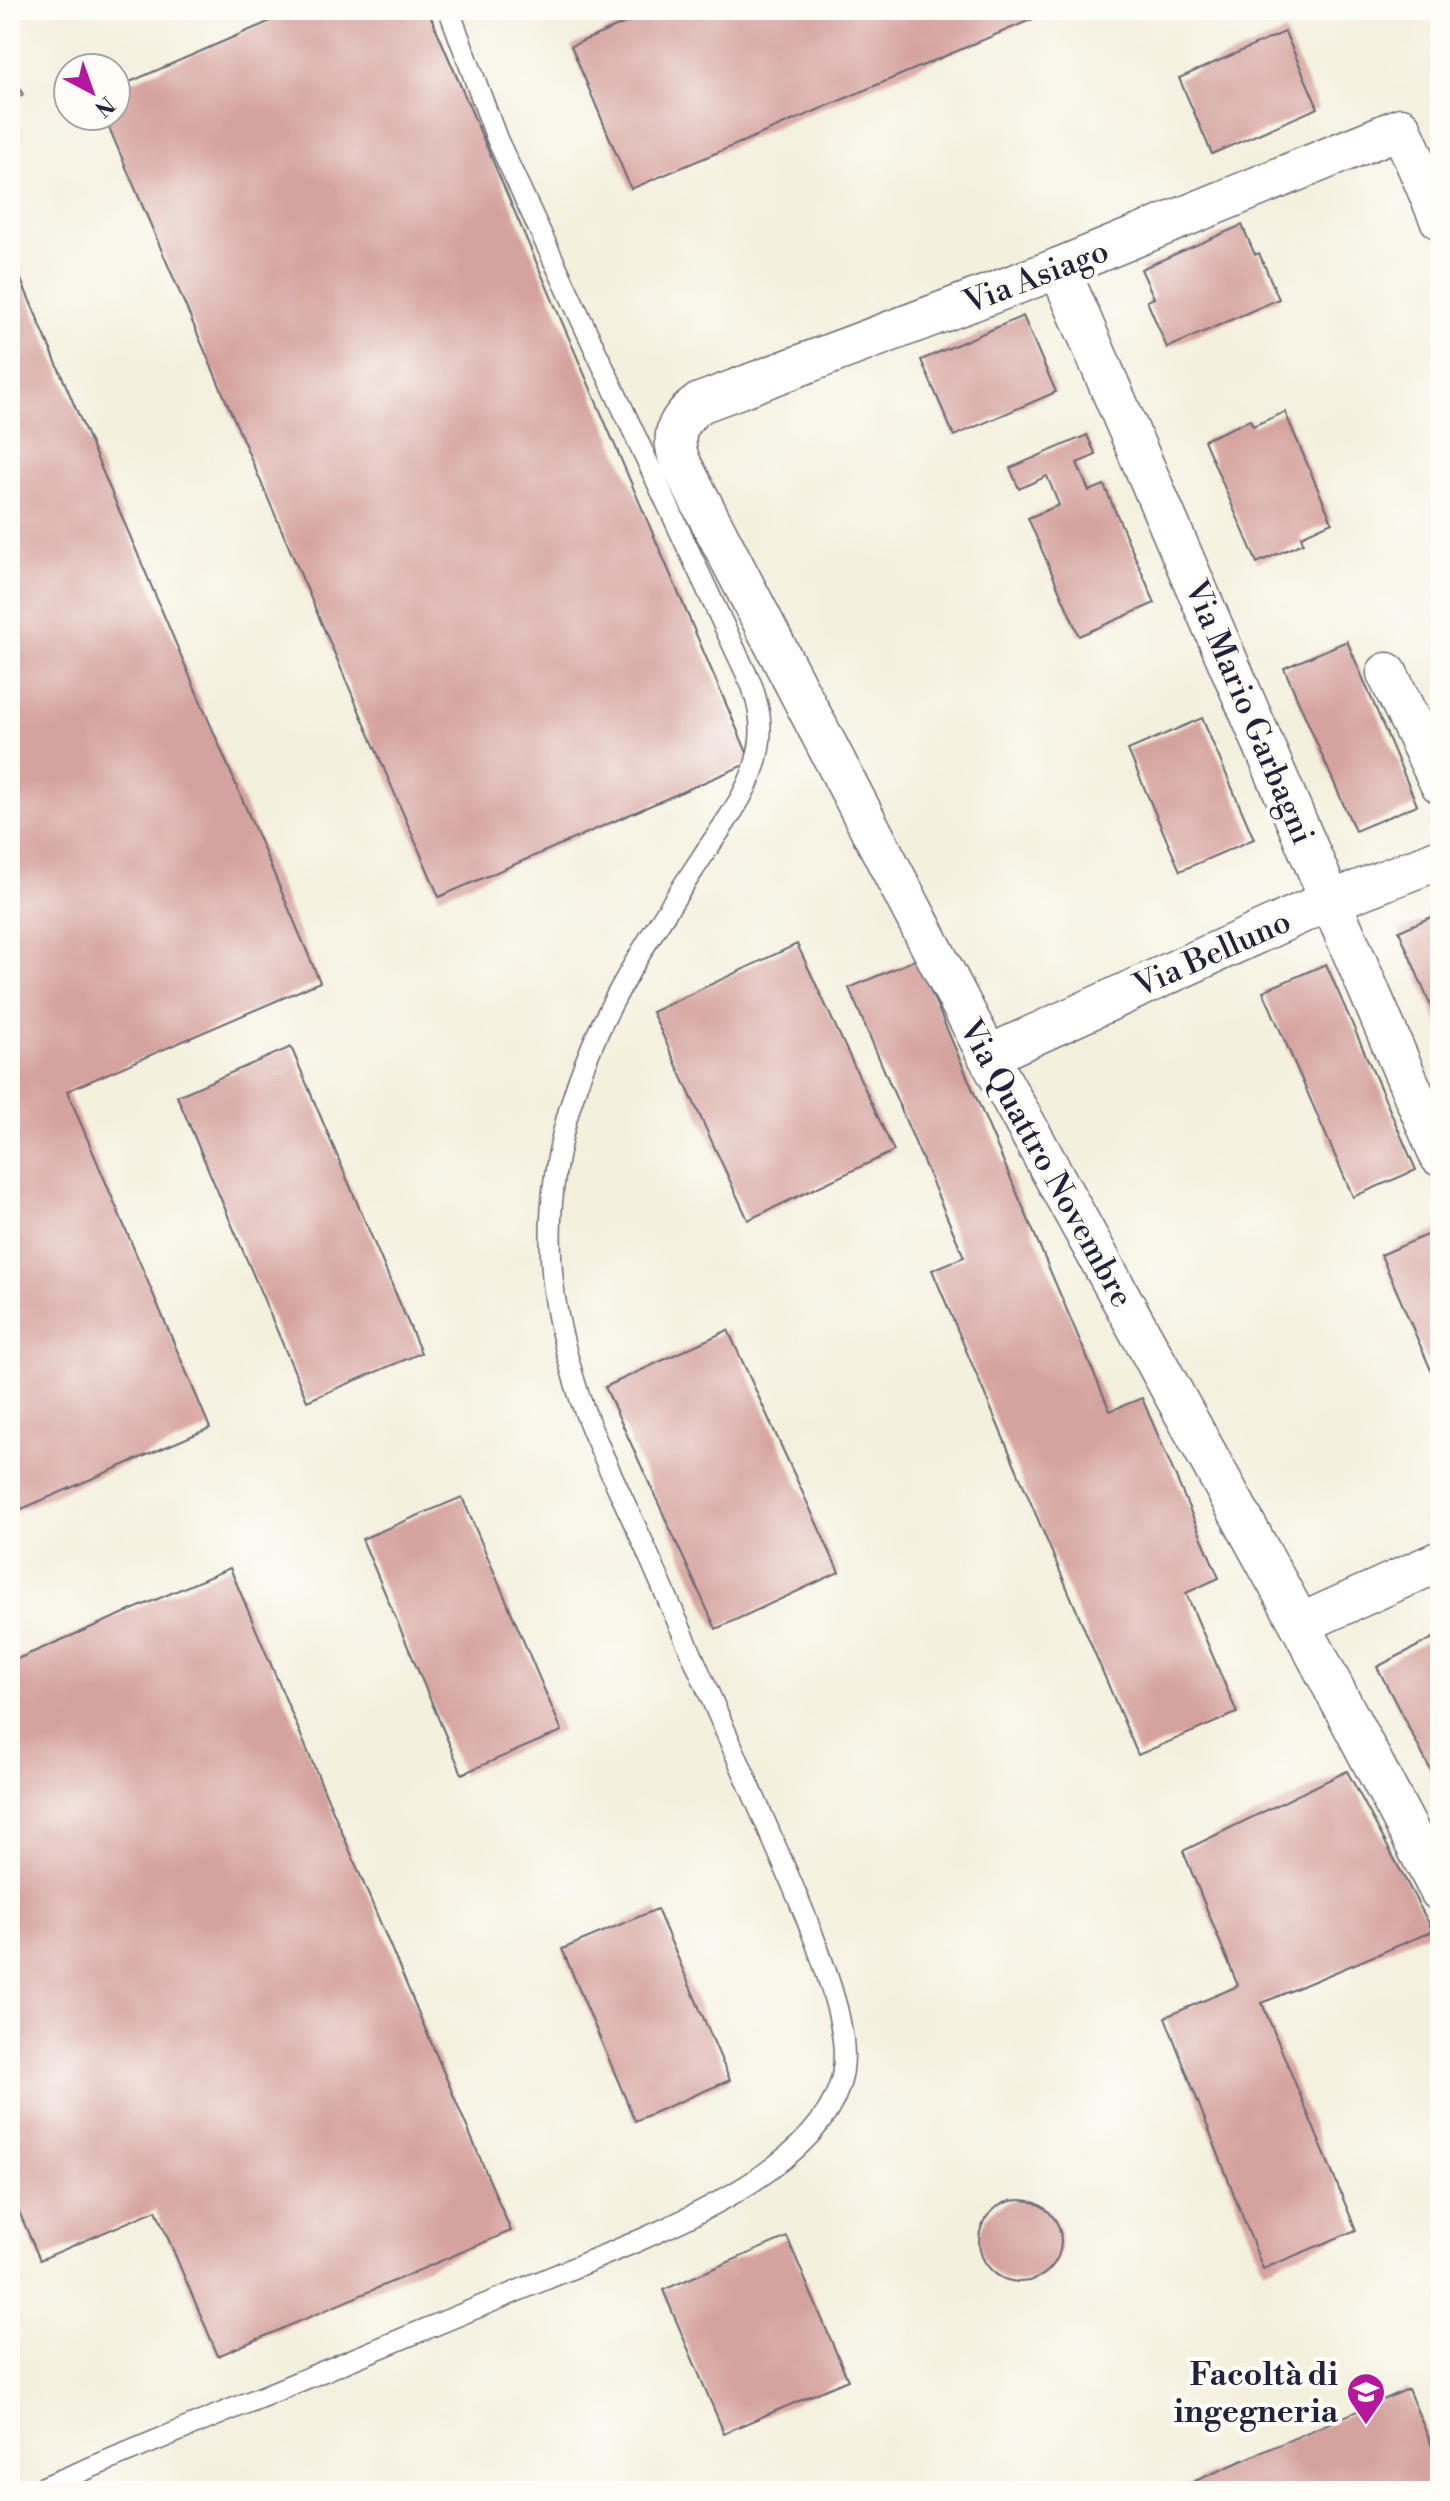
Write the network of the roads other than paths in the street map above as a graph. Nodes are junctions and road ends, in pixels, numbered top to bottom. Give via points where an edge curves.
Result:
1 (449, 10) edge
2 (1440, 219) edge
3 (1059, 268) junction
4 (676, 427) joint
5 (1387, 673) dead end
6 (1440, 783) edge
7 (1440, 859) edge
8 (1331, 900) junction
9 (988, 1056) junction
10 (1440, 1156) edge
11 (1440, 1561) edge
12 (1300, 1624) junction
13 (1440, 1891) edge
14 (34, 2491) edge

1 - 14 lane via 497,139 759,707 759,748 738,806 640,954 588,1056 554,1168 552,1276 583,1407 817,1948 841,2027 844,2065 828,2112 799,2148 709,2207
2 - 3 street, Via Asiago via 1401,128
3 - 4 street, Via Asiago via 700,403
3 - 8 street, Via Mario Garbagni
4 - 9 street, Via Quattro Novembre via 680,462
5 - 6 street
7 - 8 street, Via Belluno
8 - 9 street, Via Belluno
8 - 10 street, Via Mario Garbagni
9 - 12 street, Via Quattro Novembre
11 - 12 street
12 - 13 street, Via Quattro Novembre

